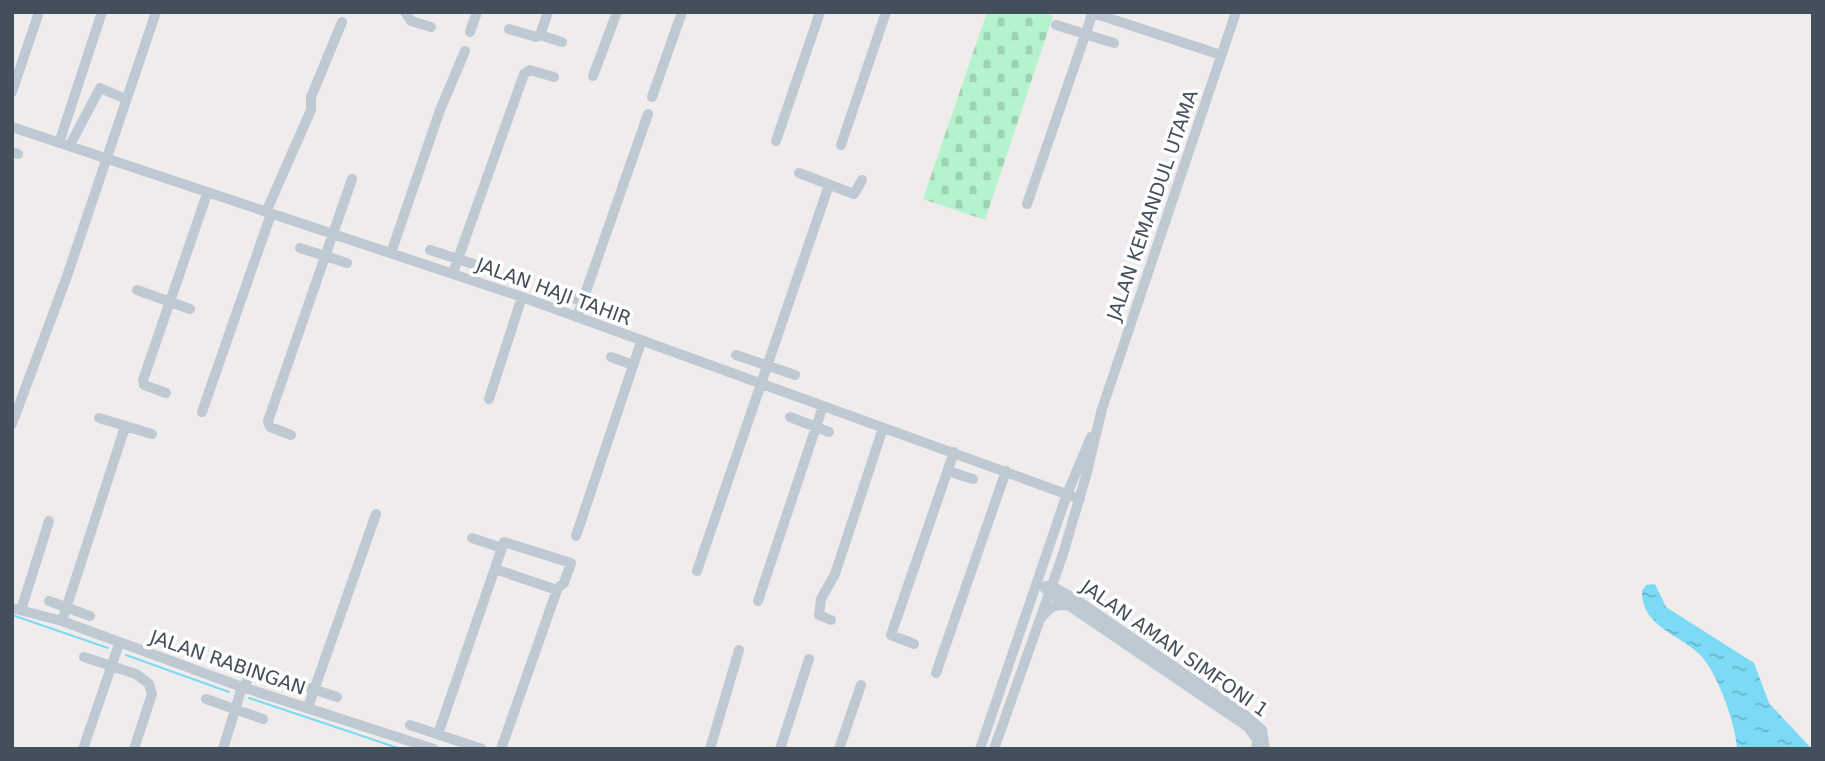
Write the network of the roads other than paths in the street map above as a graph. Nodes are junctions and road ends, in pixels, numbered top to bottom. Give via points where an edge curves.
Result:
1 (38, 12) edge
2 (102, 12) edge
3 (156, 12) edge
4 (405, 12) edge
5 (477, 12) edge
6 (548, 12) edge
7 (617, 12) edge
8 (682, 12) edge
9 (820, 12) edge
10 (886, 12) edge
11 (1236, 12) edge
12 (1092, 13) edge
13 (342, 22) dead end
14 (1056, 25) dead end
15 (431, 27) dead end
16 (509, 29) dead end
17 (470, 32) dead end
18 (1086, 34) junction
19 (540, 35) junction
20 (562, 42) dead end
21 (1114, 44) dead end
22 (465, 51) dead end
23 (1221, 55) junction
24 (593, 76) dead end
25 (554, 77) dead end
26 (12, 92) edge
27 (652, 97) dead end
28 (126, 99) junction
29 (648, 114) dead end
30 (12, 127) edge
31 (776, 141) dead end
32 (64, 144) junction
33 (841, 145) dead end
34 (105, 159) junction
35 (799, 173) dead end
36 (352, 179) dead end
37 (862, 180) dead end
38 (829, 185) junction
39 (206, 194) junction
40 (1027, 204) dead end
41 (269, 213) junction
42 (333, 235) junction
43 (300, 248) dead end
44 (430, 250) dead end
45 (391, 253) junction
46 (326, 257) junction
47 (458, 259) junction
48 (347, 263) dead end
49 (486, 268) dead end
50 (453, 273) junction
51 (137, 290) dead end
52 (557, 293) dead end
53 (522, 297) junction
54 (172, 301) junction
55 (582, 301) junction
56 (190, 309) dead end
57 (612, 311) dead end
58 (577, 317) junction
59 (642, 342) junction
60 (736, 355) dead end
61 (611, 357) dead end
62 (634, 365) junction
63 (767, 366) junction
64 (795, 375) dead end
65 (761, 384) junction
66 (166, 393) dead end
67 (489, 399) dead end
68 (16, 401) edge
69 (823, 406) junction
70 (202, 412) dead end
71 (790, 416) dead end
72 (99, 418) dead end
73 (12, 424) edge
74 (125, 427) junction
75 (816, 427) junction
76 (1096, 427) junction
77 (883, 428) junction
78 (829, 432) dead end
79 (152, 434) dead end
80 (291, 435) dead end
81 (954, 452) junction
82 (948, 471) junction
83 (1006, 471) junction
84 (973, 480) dead end
85 (1067, 494) junction
86 (1080, 499) junction
87 (376, 514) dead end
88 (49, 521) dead end
89 (576, 536) dead end
90 (472, 538) dead end
91 (502, 548) junction
92 (1063, 554) junction
93 (1044, 560) junction
94 (495, 569) junction
95 (697, 571) dead end
96 (1048, 588) junction
97 (557, 589) junction
98 (49, 601) dead end
99 (758, 601) dead end
100 (1075, 603) junction
101 (1028, 606) junction
102 (66, 607) junction
103 (16, 609) edge
104 (90, 616) dead end
105 (831, 620) dead end
106 (62, 621) junction
107 (1035, 627) junction
108 (119, 643) junction
109 (914, 644) dead end
110 (739, 650) dead end
111 (84, 657) dead end
112 (809, 659) dead end
113 (111, 666) junction
114 (242, 668) dead end
115 (936, 673) dead end
116 (285, 680) dead end
117 (861, 685) dead end
118 (244, 687) junction
119 (313, 689) junction
120 (337, 697) dead end
121 (206, 699) dead end
122 (308, 707) junction
123 (235, 710) junction
124 (263, 719) dead end
125 (410, 725) dead end
126 (438, 734) junction
127 (83, 749) edge
128 (134, 749) edge
129 (223, 749) edge
130 (433, 749) edge
131 (482, 749) edge
132 (501, 749) edge
133 (710, 749) edge
134 (779, 749) edge
135 (839, 749) edge
136 (980, 749) edge
137 (994, 749) edge
138 (1256, 749) edge
139 (1265, 749) edge

1 - 26 street
2 - 32 street
3 - 28 street
4 - 15 street via 411,20
5 - 17 street
6 - 19 street
7 - 24 street
8 - 27 street
9 - 31 street
10 - 33 street
11 - 23 street, JALAN KEMANDUL UTAMA
12 - 18 street
12 - 23 street
13 - 41 street
14 - 18 street
16 - 19 street via 531,37
18 - 21 street
18 - 40 street
19 - 20 street
22 - 45 street
23 - 76 street, JALAN KEMANDUL UTAMA
25 - 47 street via 530,70 524,74
28 - 32 street via 100,88
28 - 34 street
29 - 55 street
30 - 32 street, JALAN HAJI TAHIR
32 - 34 street, JALAN HAJI TAHIR
34 - 39 street, JALAN HAJI TAHIR
34 - 68 street via 66,279
35 - 38 street
36 - 42 street
37 - 38 street via 856,194
38 - 63 street
39 - 41 street, JALAN HAJI TAHIR
39 - 54 street
41 - 42 street, JALAN HAJI TAHIR
41 - 70 street
42 - 45 street, JALAN HAJI TAHIR
42 - 46 street
43 - 46 street
44 - 47 street
45 - 50 street, JALAN HAJI TAHIR
46 - 48 street
46 - 80 street via 268,421 270,427
47 - 49 street
47 - 50 street
50 - 53 street, JALAN HAJI TAHIR
51 - 54 street
52 - 55 street
53 - 58 street, JALAN HAJI TAHIR
53 - 67 street
54 - 56 street
54 - 66 street via 143,380 144,385
55 - 57 street
55 - 58 street
58 - 59 street, JALAN HAJI TAHIR
59 - 62 street
59 - 65 street, JALAN HAJI TAHIR
60 - 63 street
61 - 62 street
62 - 89 street
63 - 64 street
63 - 65 street
65 - 69 street, JALAN HAJI TAHIR
65 - 95 street
68 - 73 street
69 - 75 street
69 - 77 street, JALAN HAJI TAHIR
71 - 75 street
72 - 74 street
74 - 79 street
74 - 102 street
75 - 78 street
75 - 99 street
76 - 85 street
76 - 86 street
77 - 81 street, JALAN HAJI TAHIR
77 - 105 street via 835,574 821,599 819,615
81 - 82 street
81 - 83 street, JALAN HAJI TAHIR
82 - 84 street
82 - 109 street via 891,635
83 - 85 street, JALAN HAJI TAHIR
83 - 115 street
85 - 86 street, JALAN HAJI TAHIR
85 - 93 street
86 - 92 street
87 - 119 street
88 - 103 street
90 - 91 street
91 - 94 street
91 - 97 street via 507,541 571,563
92 - 96 street
92 - 100 street via 1062,583
93 - 96 street
93 - 101 street
94 - 97 street
94 - 126 street
96 - 100 street, JALAN AMAN SIMFONI 1
96 - 101 street
96 - 107 street
97 - 132 street
98 - 102 street
100 - 107 street via 1048,609
100 - 138 street, JALAN AMAN SIMFONI 1 via 1248,727 1257,740
100 - 139 street, JALAN AMAN SIMFONI 1 via 1255,722 1265,736
101 - 136 street
102 - 104 street
102 - 106 street
103 - 106 street, JALAN RABINGAN
106 - 108 street, JALAN RABINGAN
107 - 137 street
108 - 113 street
108 - 118 street, JALAN RABINGAN
110 - 133 street
111 - 113 street
112 - 134 street
113 - 127 street
113 - 128 street via 136,674 152,689
114 - 118 street via 248,677
116 - 119 street
117 - 135 street
118 - 122 street, JALAN RABINGAN
118 - 123 street
119 - 120 street
119 - 122 street
121 - 123 street
122 - 130 street, JALAN RABINGAN
123 - 124 street
123 - 129 street
125 - 126 street
126 - 131 street

